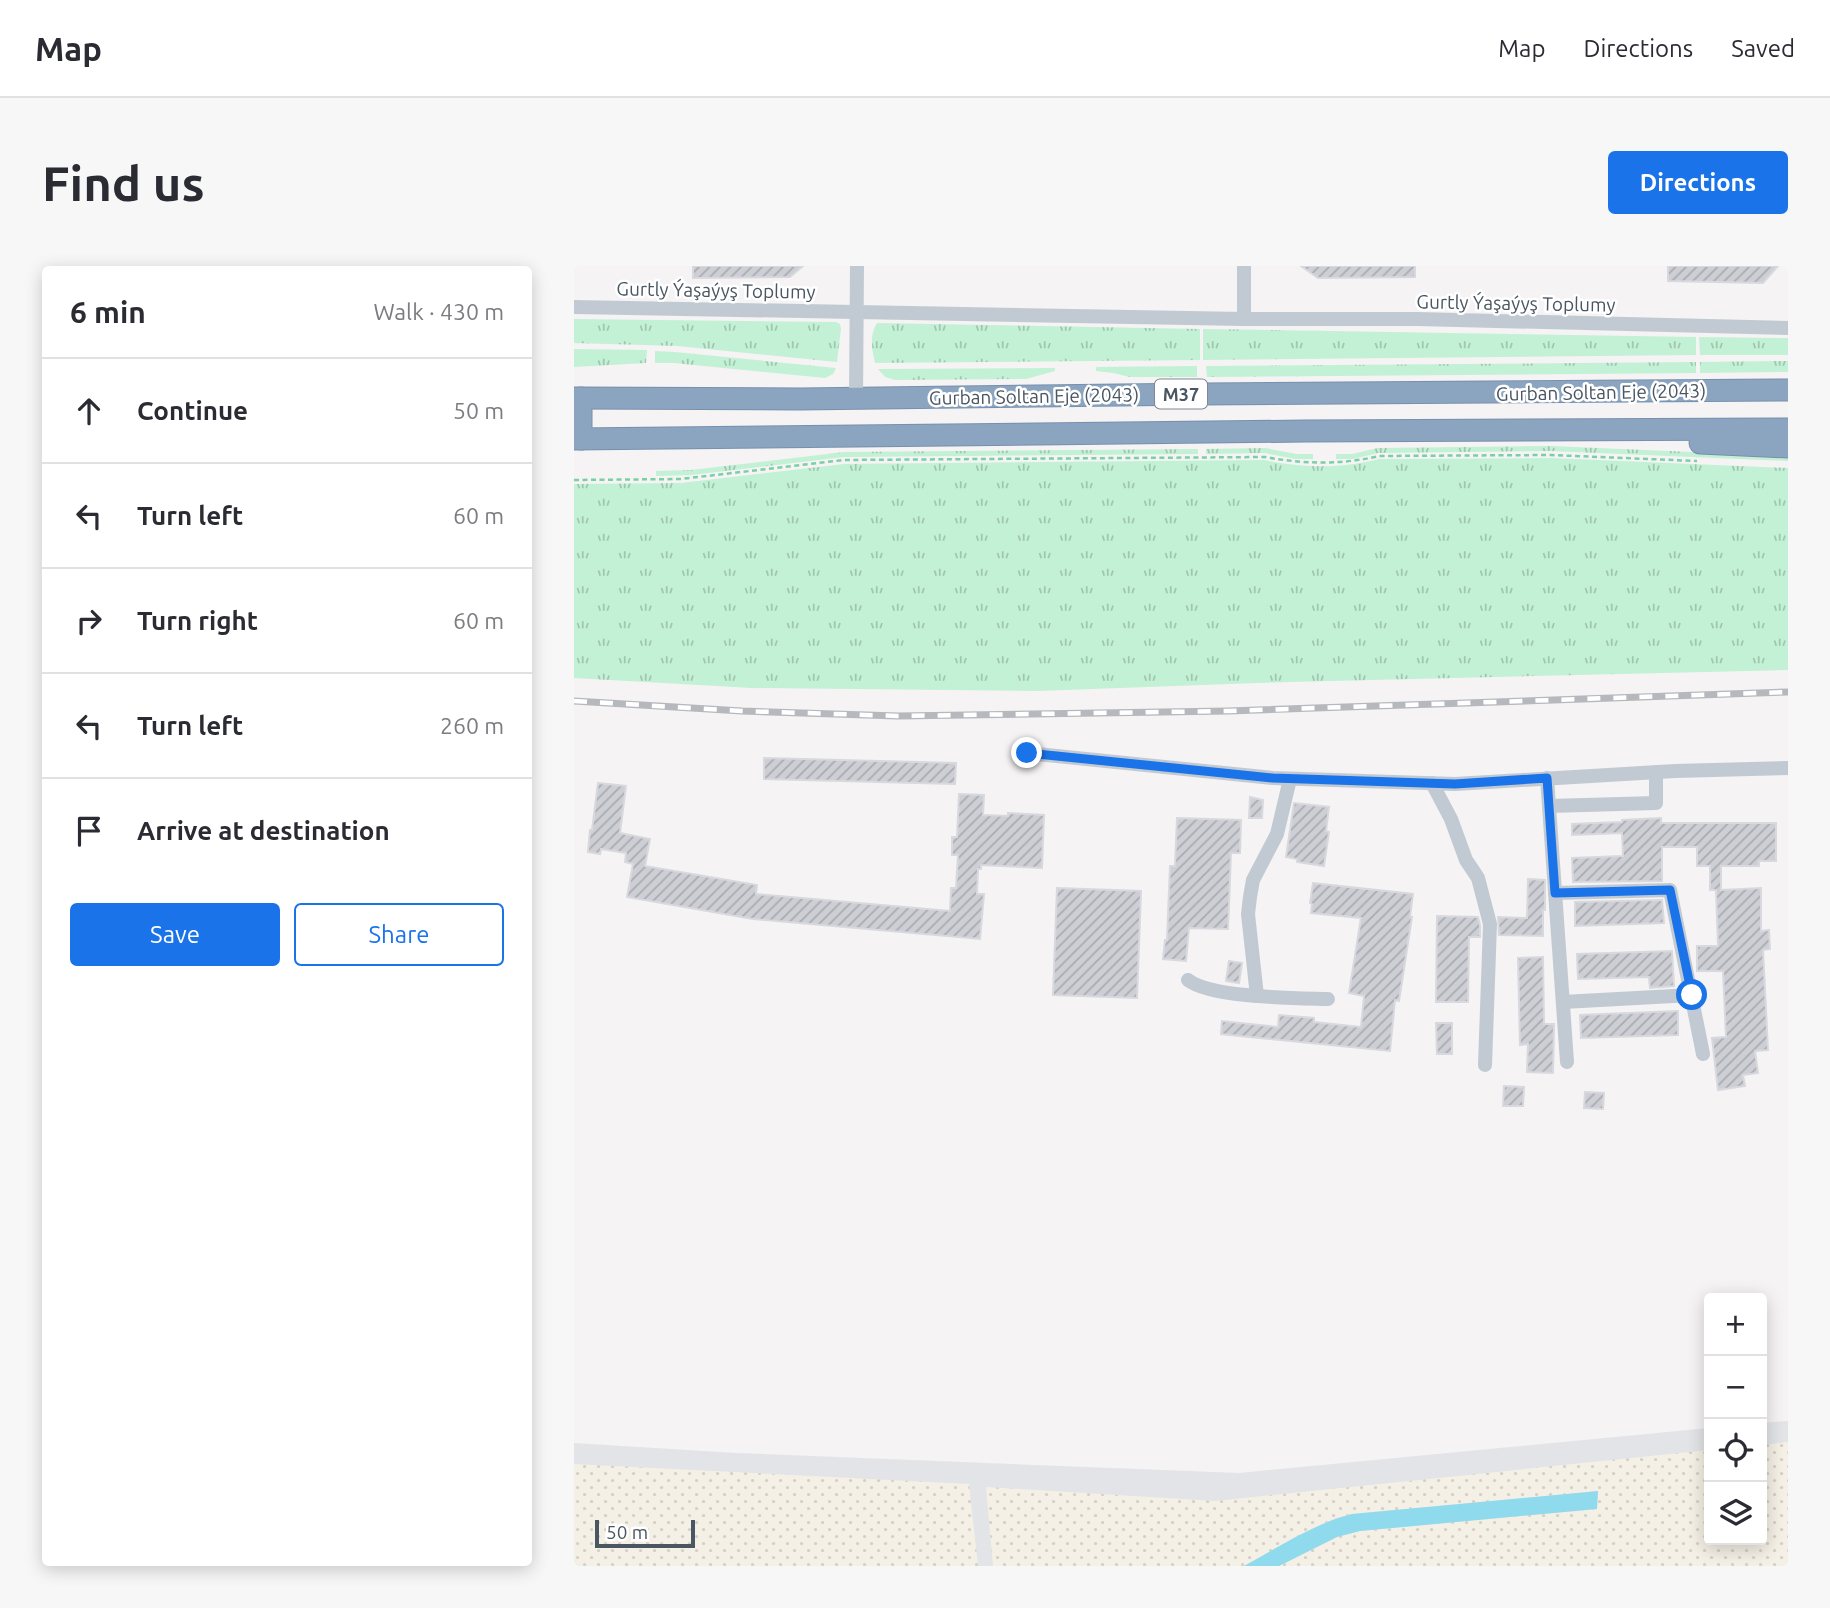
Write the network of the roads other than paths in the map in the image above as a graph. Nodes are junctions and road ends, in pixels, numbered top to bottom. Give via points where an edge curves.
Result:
1 (857, 266) edge
2 (1244, 266) edge
3 (574, 307) edge
4 (857, 312) junction
5 (1244, 319) junction
6 (1788, 328) edge
7 (1788, 390) edge
8 (578, 398) edge
9 (856, 398) junction
10 (1788, 429) edge
11 (1597, 431) junction
12 (578, 439) edge
13 (1788, 447) edge
14 (1027, 753) dead end
15 (1788, 768) edge
16 (1656, 772) junction
17 (1547, 778) junction
18 (1290, 779) junction
19 (1432, 783) junction
20 (1549, 806) junction
21 (1555, 893) junction
22 (1188, 980) dead end
23 (1692, 995) junction
24 (1257, 996) junction
25 (1328, 999) dead end
26 (1563, 1002) junction
27 (1703, 1054) dead end
28 (1567, 1062) dead end
29 (1485, 1065) dead end

1 - 4 street
2 - 5 street
3 - 4 street, Gurtly Ýaşaýyş Toplumy
4 - 5 street, Gurtly Ýaşaýyş Toplumy
4 - 9 street
5 - 6 street, Gurtly Ýaşaýyş Toplumy
7 - 9 highway, Gurban Soltan Eje (2043) / M37
8 - 9 highway, Gurban Soltan Eje (2043) / M37
8 - 12 highway
10 - 11 highway, Gurban Soltan Eje (2043) / M37
11 - 12 highway, Gurban Soltan Eje (2043) / M37
11 - 13 highway via 1654,442
14 - 18 street
15 - 16 street
16 - 17 street
16 - 20 street via 1656,803
17 - 19 street
17 - 20 street
18 - 19 street
18 - 24 street via 1277,834 1252,880 1248,914
19 - 29 street via 1465,860 1478,877 1490,924
20 - 21 street
21 - 23 street via 1670,890
21 - 26 street
22 - 24 street via 1210,989
23 - 26 street
23 - 27 street
24 - 25 street
26 - 28 street

